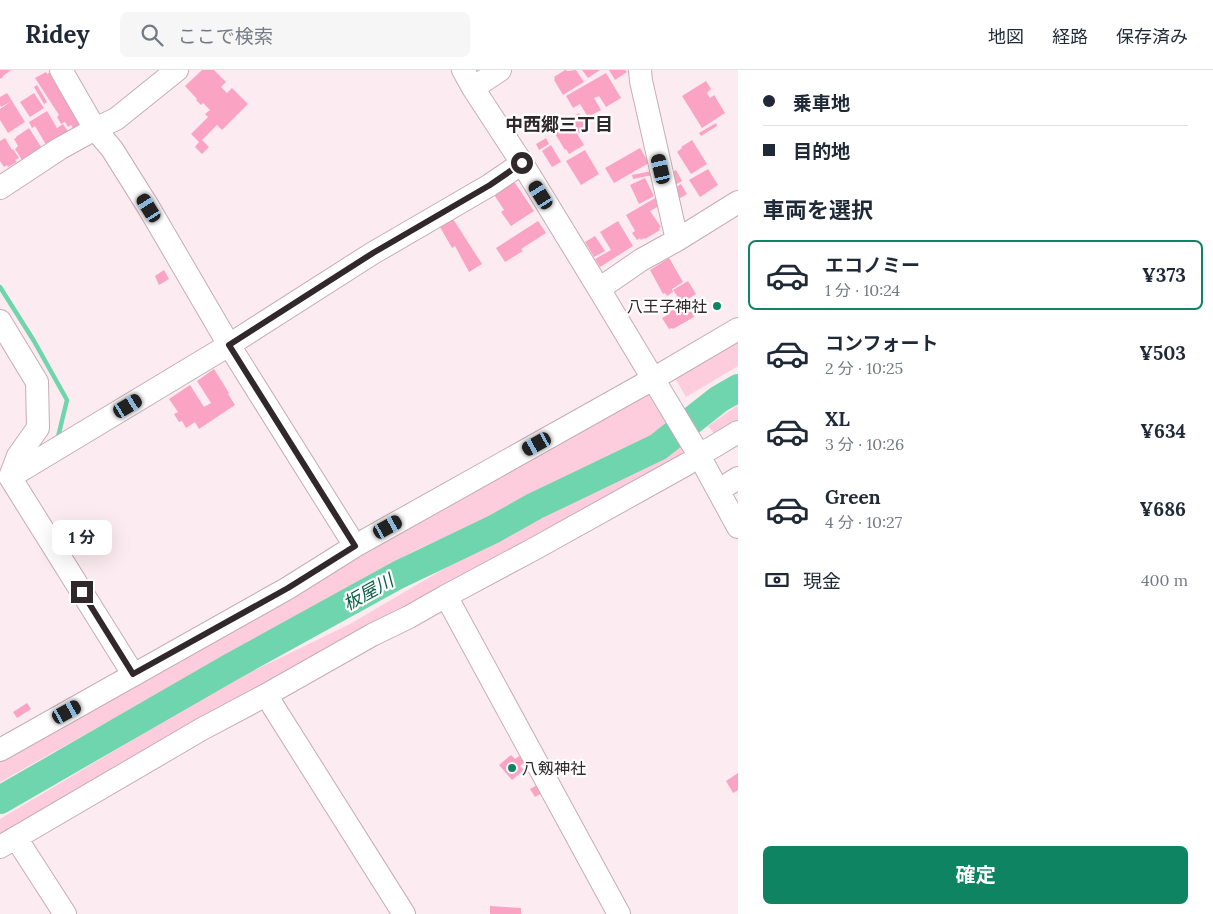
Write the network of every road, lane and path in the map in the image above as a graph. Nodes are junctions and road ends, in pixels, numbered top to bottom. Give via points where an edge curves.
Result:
1 (61, 70) edge
2 (177, 70) edge
3 (500, 70) edge
4 (640, 70) edge
5 (468, 79) edge
6 (95, 129) junction
7 (522, 163) junction
8 (0, 188) edge
9 (738, 202) edge
10 (677, 240) junction
11 (600, 289) junction
12 (0, 321) edge
13 (738, 330) edge
14 (229, 345) junction
15 (653, 380) junction
16 (738, 432) edge
17 (694, 456) junction
18 (9, 467) edge
19 (738, 527) edge
20 (355, 546) junction
21 (446, 596) junction
22 (133, 674) junction
23 (266, 695) junction
24 (0, 750) edge
25 (8, 843) edge
26 (65, 914) edge
27 (404, 914) edge
28 (619, 914) edge

1 - 6 street
2 - 6 street via 116,119
3 - 5 street
4 - 10 street
5 - 7 street
6 - 8 street
6 - 14 street via 112,149 149,208
7 - 11 street
7 - 14 street
9 - 10 street
10 - 11 street
11 - 15 street
12 - 18 street via 37,382 38,428
13 - 15 street
14 - 18 street
14 - 20 street
15 - 17 street
15 - 20 street
16 - 17 street
17 - 19 street
17 - 21 street
18 - 22 street
20 - 22 street via 288,588
21 - 23 street
21 - 28 street
22 - 24 street
23 - 25 street
23 - 27 street
25 - 26 street

